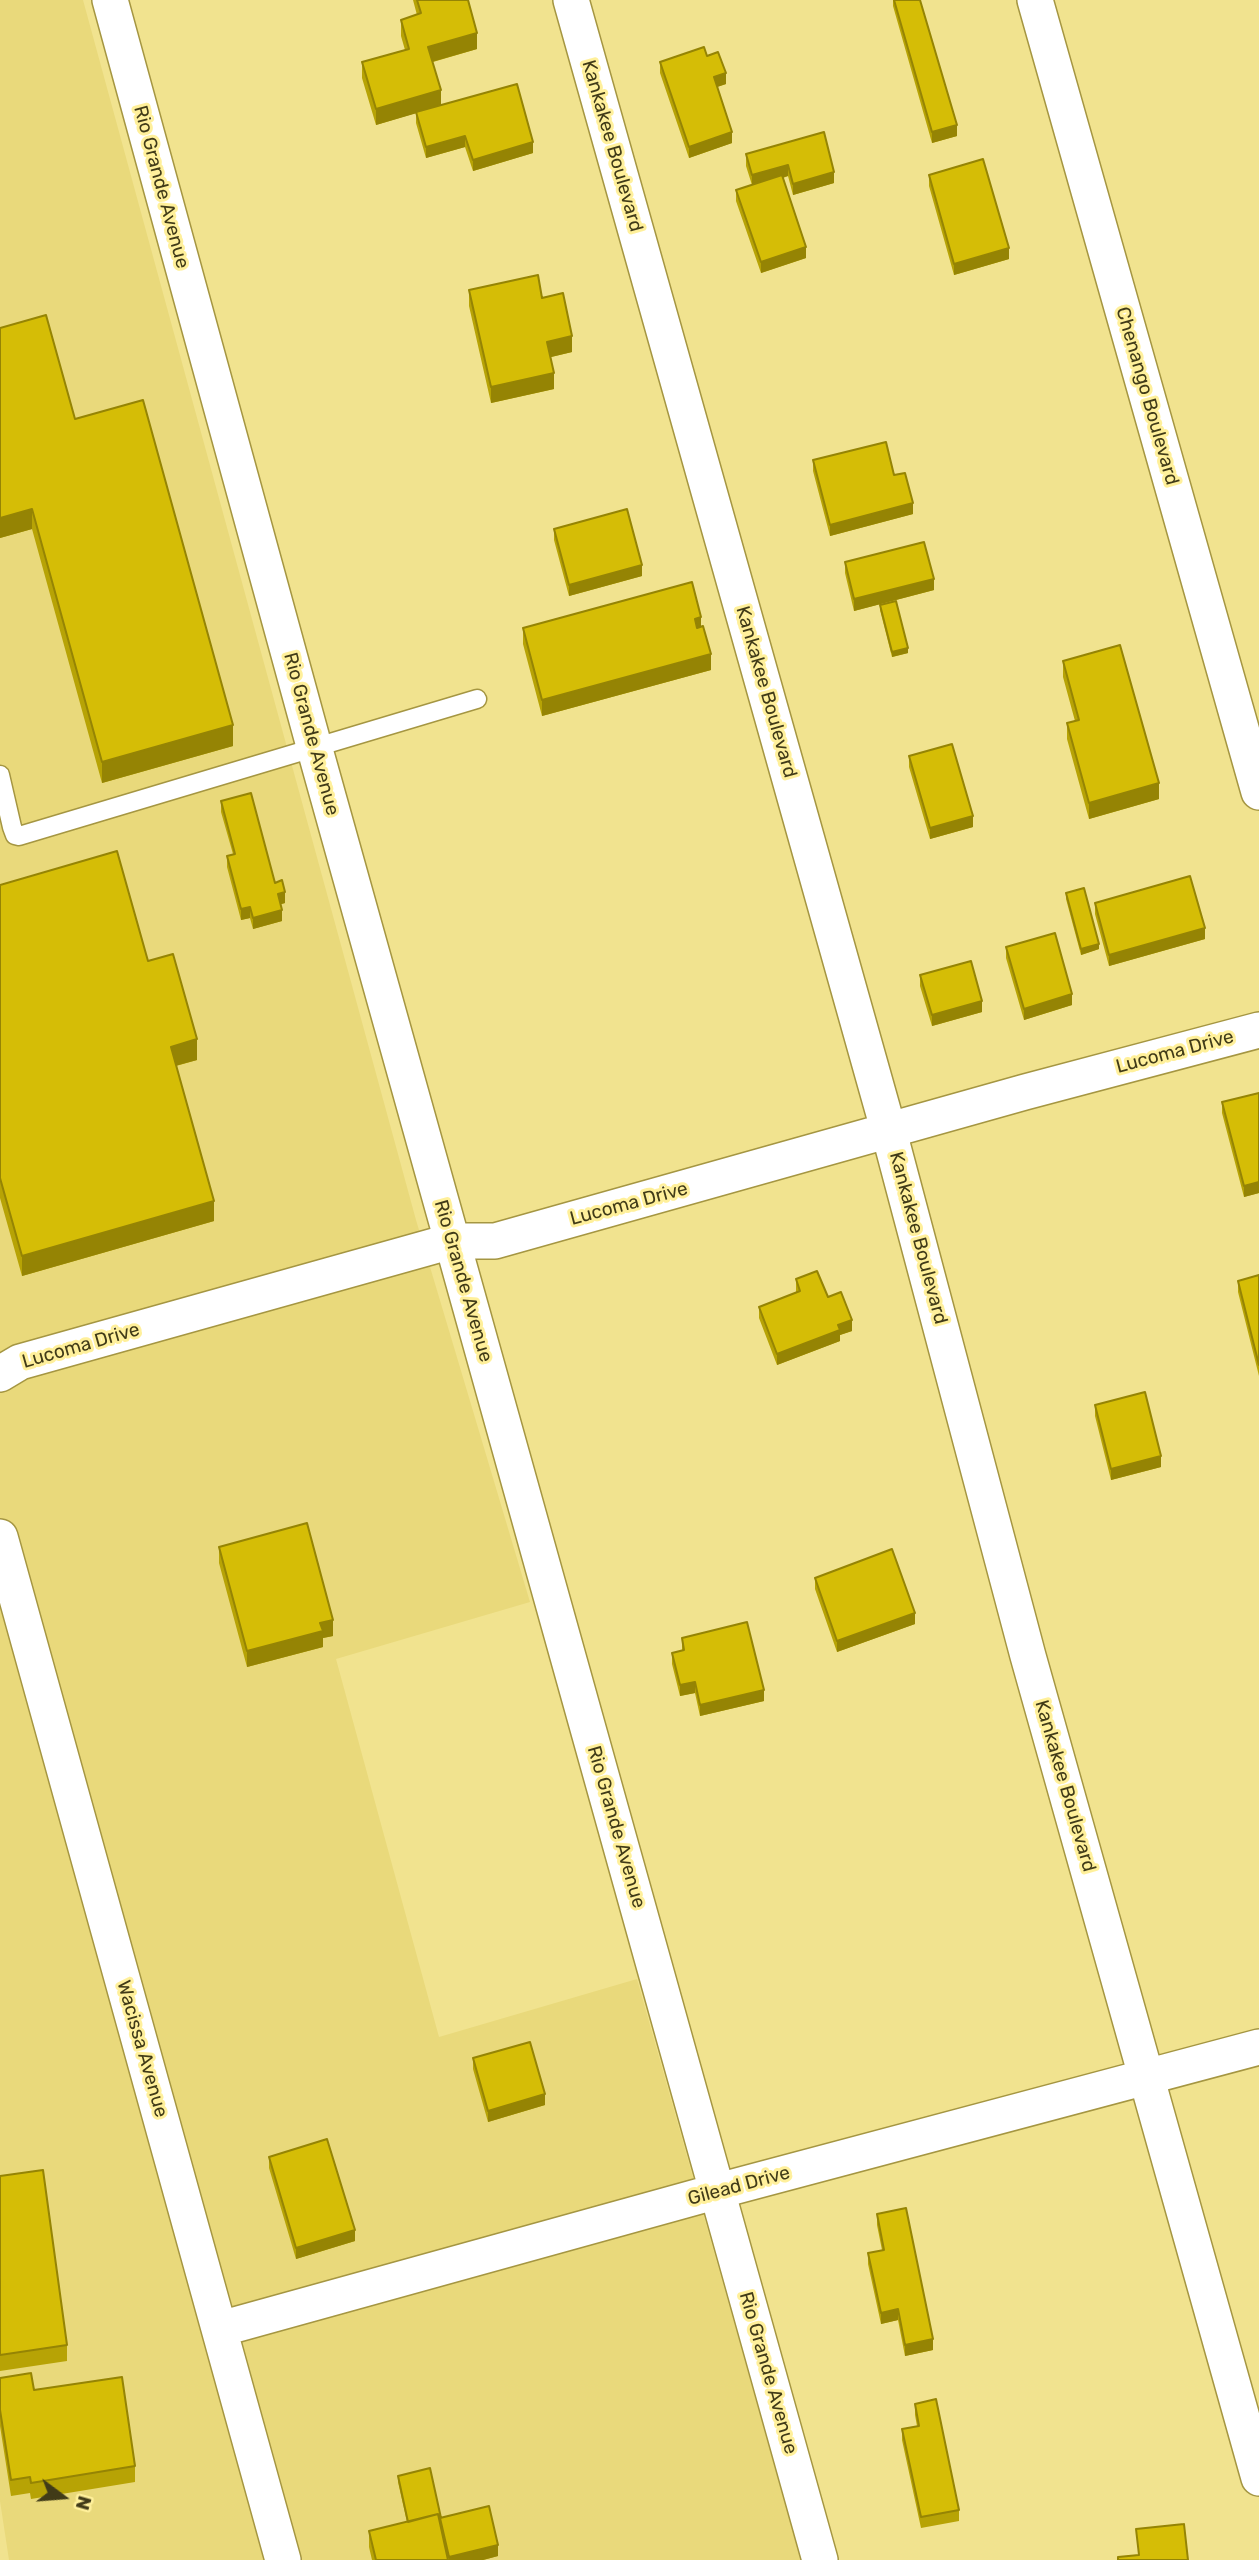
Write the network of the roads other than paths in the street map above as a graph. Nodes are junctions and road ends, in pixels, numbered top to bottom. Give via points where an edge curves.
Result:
1 (110, 0) edge
2 (571, 0) edge
3 (1035, 0) edge
4 (477, 699) dead end
5 (314, 746) junction
6 (0, 775) edge
7 (1259, 792) edge
8 (1259, 1030) edge
9 (889, 1132) junction
10 (452, 1241) junction
11 (0, 1374) edge
12 (0, 1537) edge
13 (1259, 2047) edge
14 (1148, 2078) junction
15 (718, 2191) junction
16 (220, 2329) junction
17 (1259, 2478) edge
18 (283, 2560) edge
19 (820, 2560) edge

1 - 5 street, Rio Grande Avenue
2 - 9 street, Kankakee Boulevard
3 - 7 street, Chenango Boulevard
4 - 5 lane
5 - 6 lane via 19,836 12,827
5 - 10 street, Rio Grande Avenue
8 - 9 street, Lucoma Drive
9 - 10 street, Lucoma Drive via 495,1241
9 - 14 street, Kankakee Boulevard via 1028,1656
10 - 11 street, Lucoma Drive via 20,1362
10 - 15 street, Rio Grande Avenue
12 - 16 street, Wacissa Avenue
13 - 14 street, Gilead Drive
14 - 15 street, Gilead Drive
14 - 17 street, Kankakee Boulevard
15 - 16 street, Gilead Drive
15 - 19 street, Rio Grande Avenue
16 - 18 street, Wacissa Avenue

